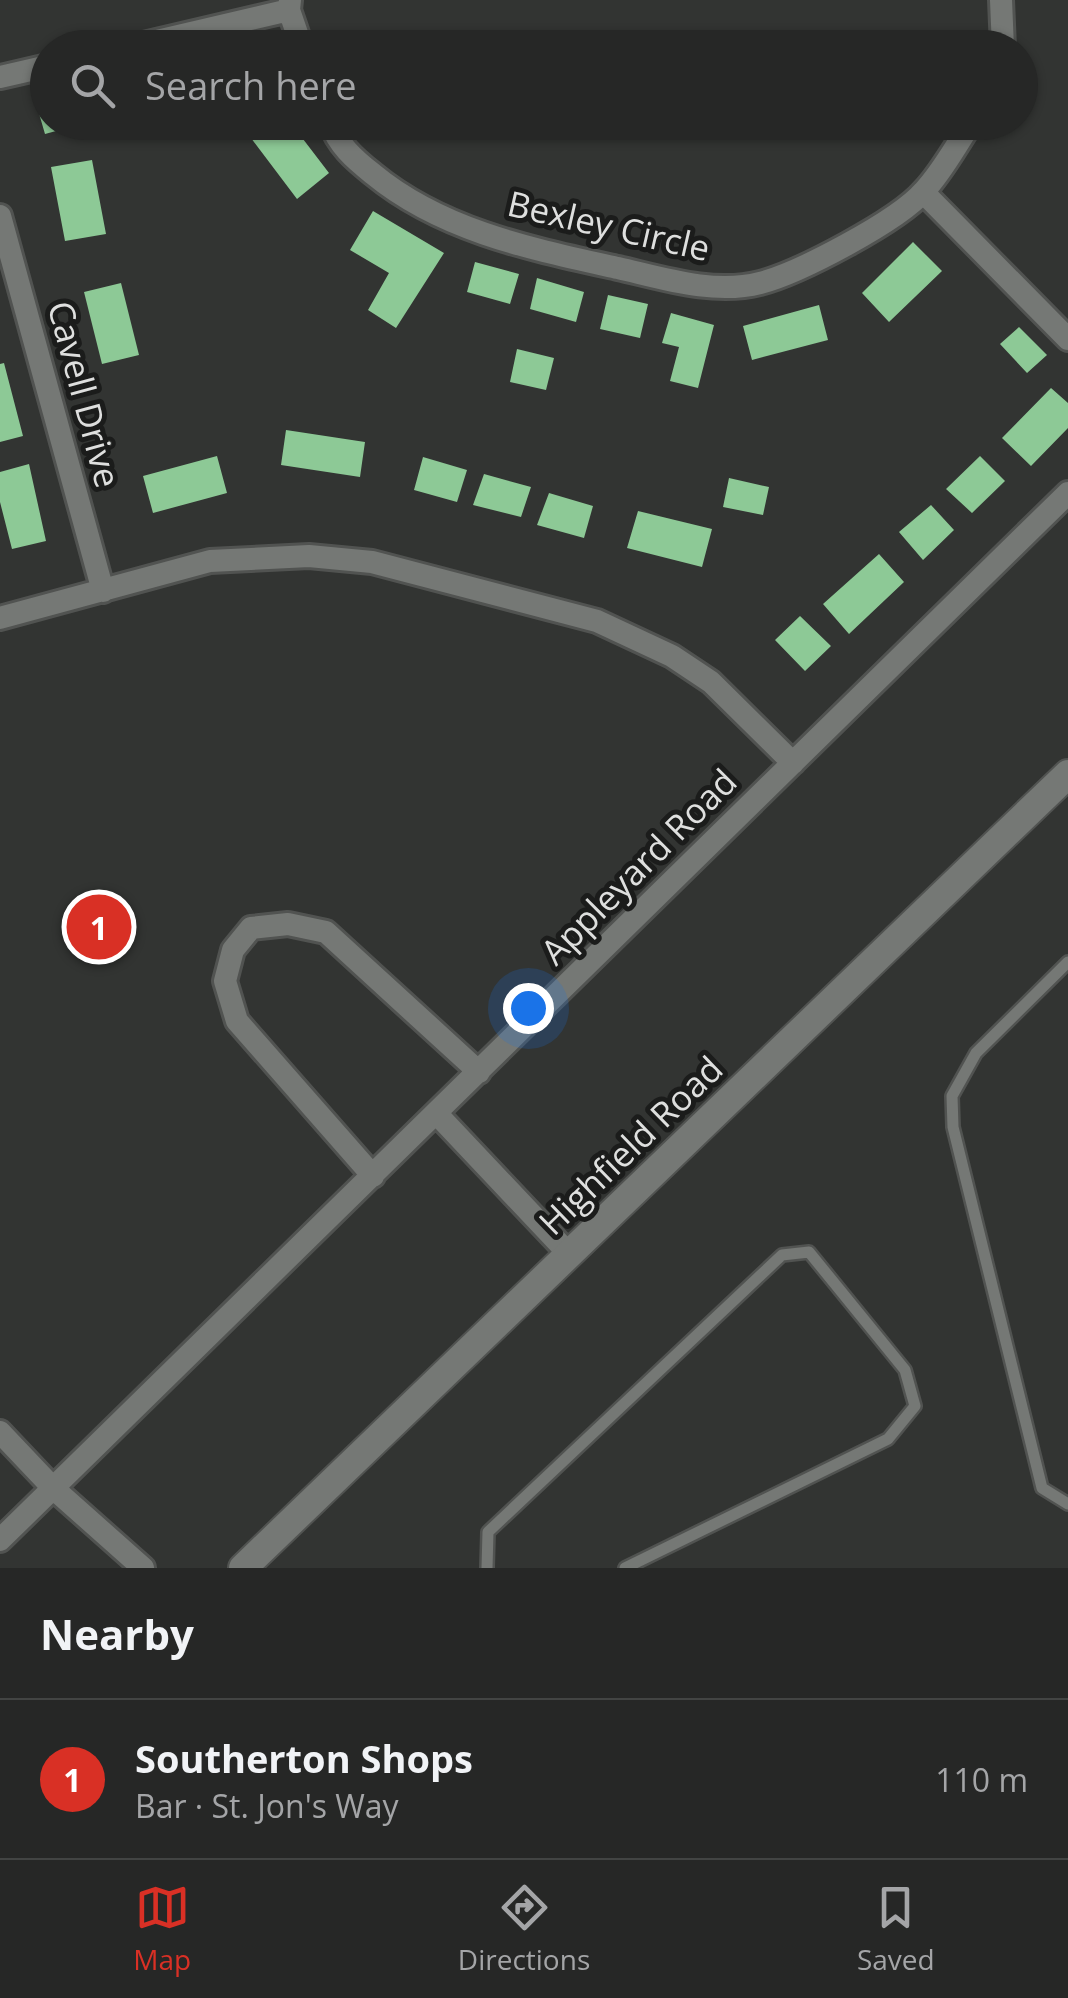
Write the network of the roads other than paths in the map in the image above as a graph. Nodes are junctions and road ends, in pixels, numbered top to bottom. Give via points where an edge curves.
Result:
1 (1001, 0) edge
2 (289, 5) edge
3 (195, 30) edge
4 (297, 30) edge
5 (1002, 30) edge
6 (30, 70) edge
7 (0, 77) edge
8 (340, 140) edge
9 (960, 140) edge
10 (924, 192) junction
11 (0, 216) edge
12 (1068, 339) edge
13 (1068, 492) edge
14 (103, 591) junction
15 (0, 618) edge
16 (793, 762) junction
17 (1068, 774) edge
18 (1068, 962) edge
19 (479, 1072) junction
20 (436, 1113) junction
21 (373, 1176) junction
22 (570, 1255) junction
23 (0, 1432) edge
24 (53, 1488) junction
25 (1068, 1504) edge
26 (0, 1540) edge
27 (143, 1568) edge
28 (243, 1568) edge
29 (487, 1568) edge
30 (625, 1568) edge

1 - 5 street
2 - 3 street
2 - 4 street
6 - 7 street
8 - 10 street, Bexley Circle via 348,153 421,208 525,248 683,282 737,286 790,272
9 - 10 street, Bexley Circle
10 - 12 street
11 - 14 street, Cavell Drive
13 - 16 street, Appleyard Road
14 - 15 street
14 - 16 street via 210,561 309,556 372,562 597,621 672,656 711,682
16 - 19 street, Appleyard Road
17 - 22 street, Highfield Road
18 - 25 lane via 976,1053 952,1096 953,1127 1042,1488
19 - 20 street, Appleyard Road
19 - 21 street via 326,932 288,924 251,928 233,950 225,981 237,1021
20 - 21 street, Appleyard Road
20 - 22 street
21 - 24 street, Appleyard Road
22 - 28 street, Highfield Road
23 - 24 street
24 - 26 street, Appleyard Road
24 - 27 street
29 - 30 lane via 488,1532 782,1255 809,1252 905,1370 914,1406 888,1439

